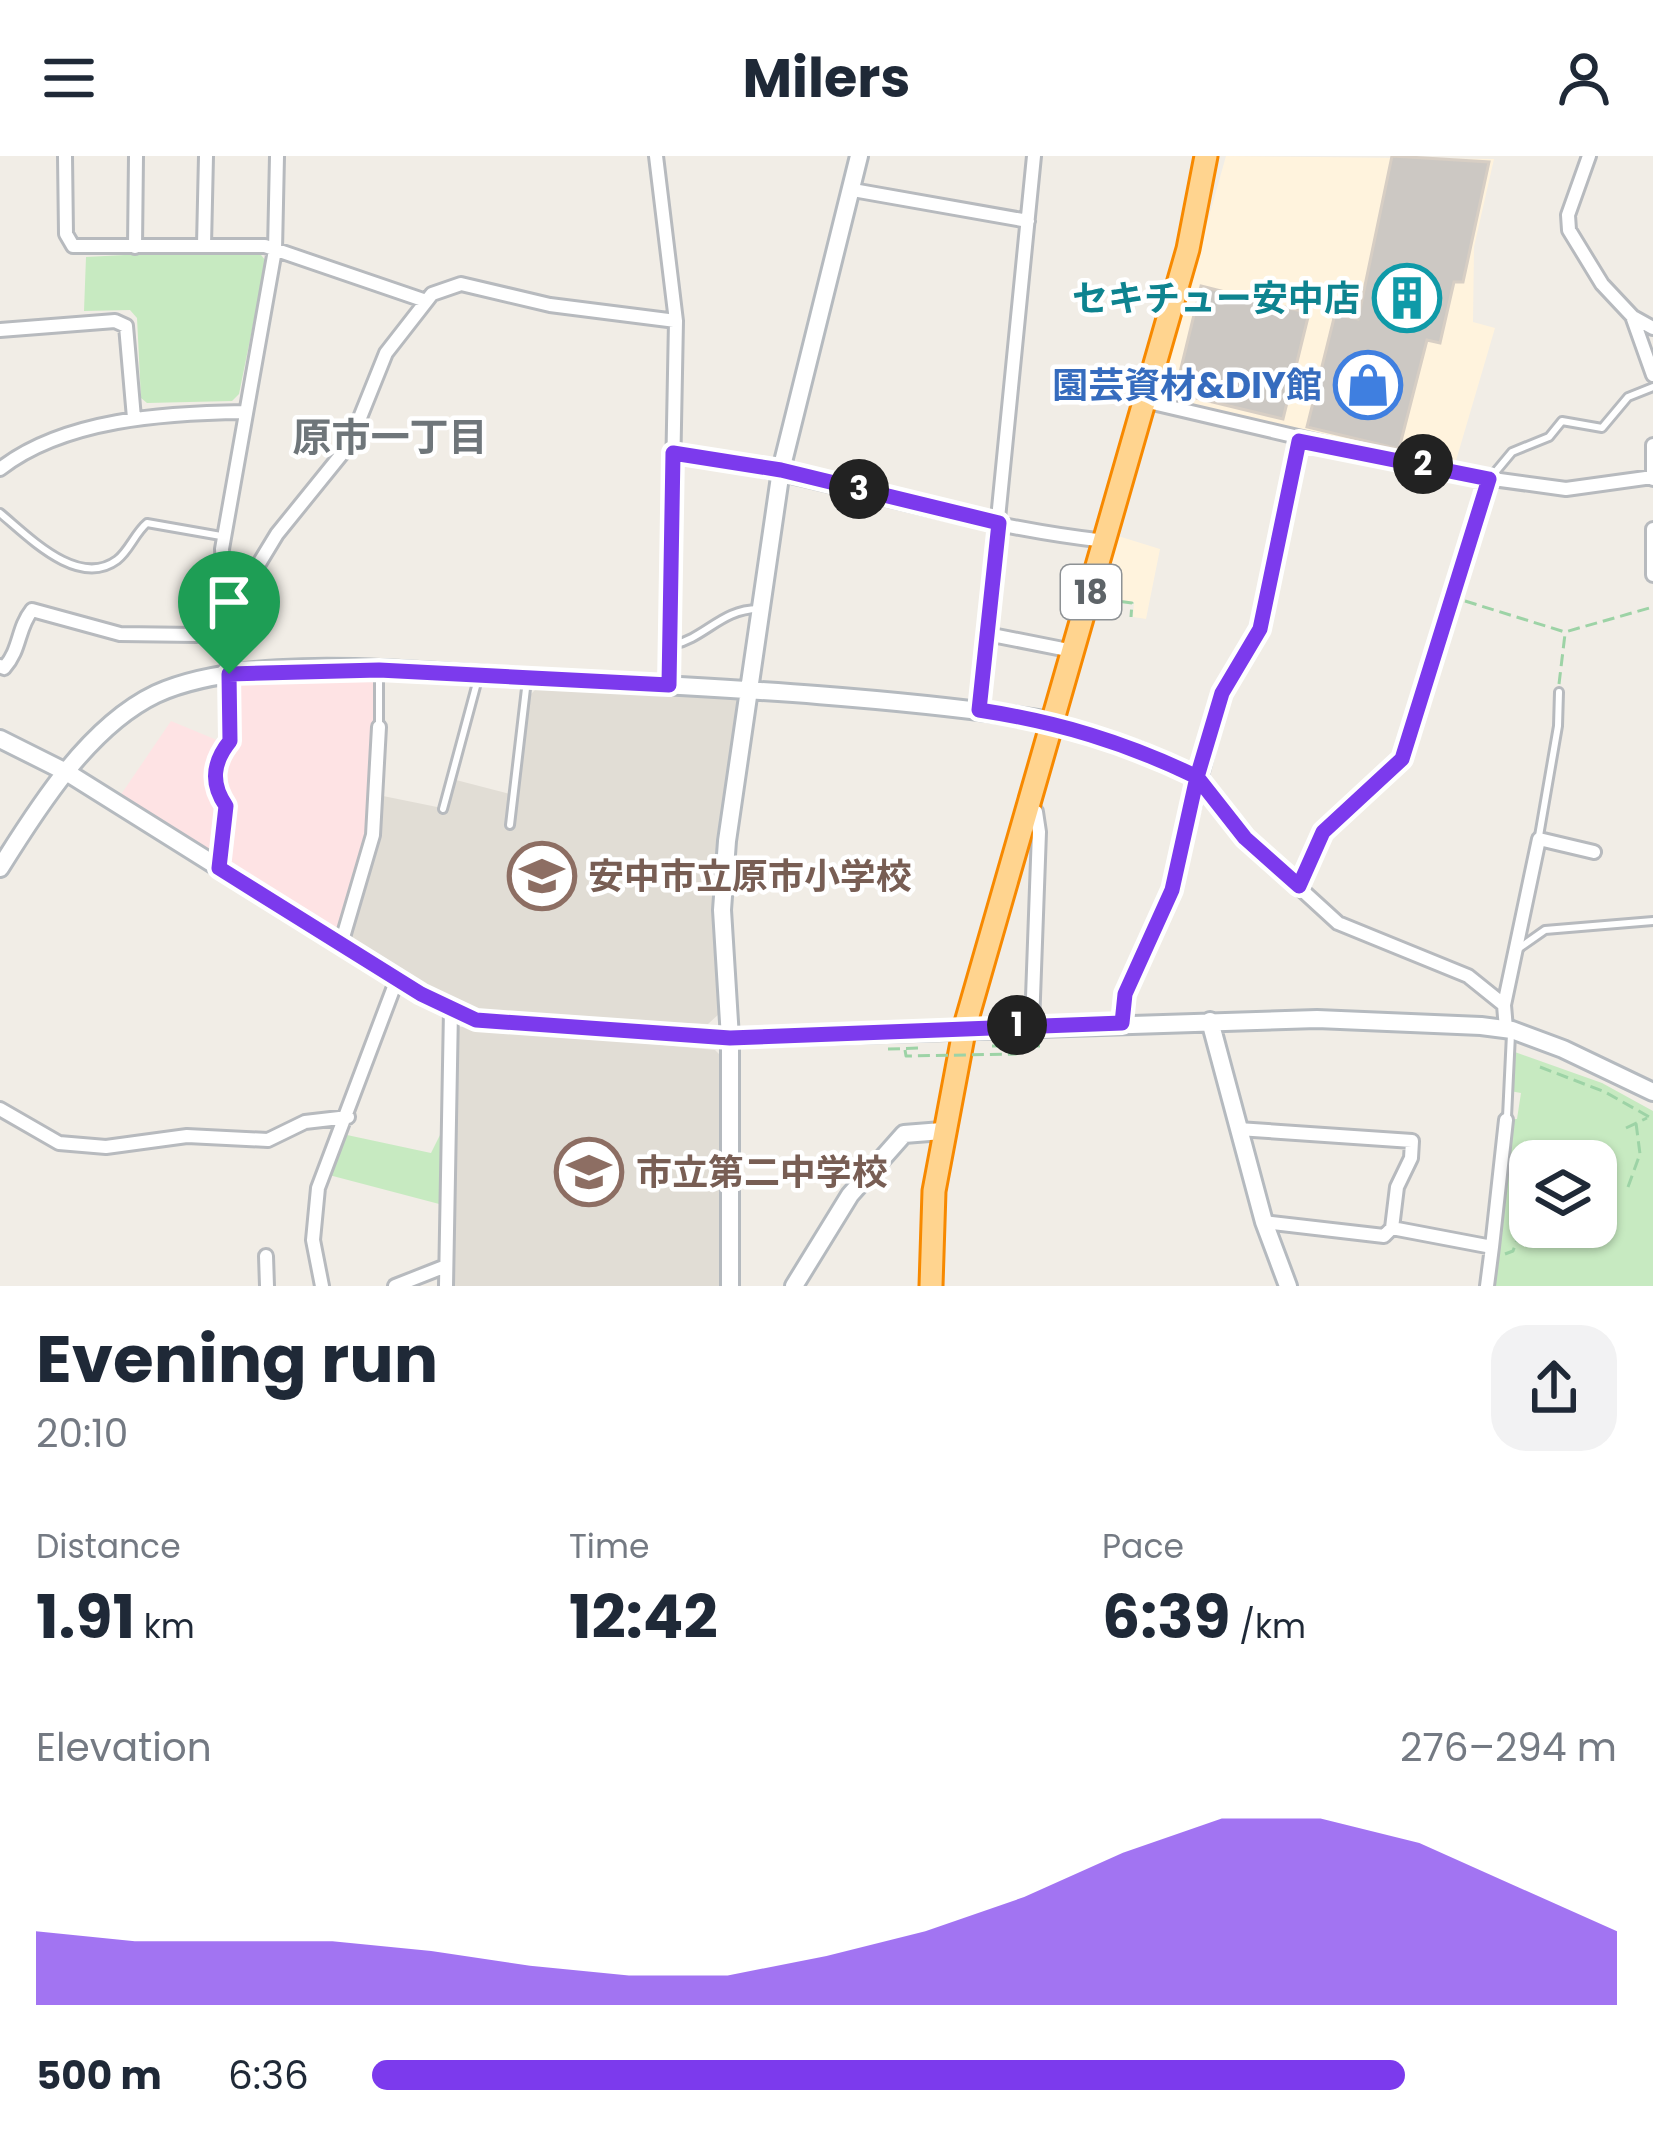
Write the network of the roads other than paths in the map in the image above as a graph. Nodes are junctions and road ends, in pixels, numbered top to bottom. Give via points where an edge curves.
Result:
1 (65, 156) edge
2 (136, 156) edge
3 (206, 156) edge
4 (277, 156) edge
5 (656, 156) edge
6 (859, 156) edge
7 (1034, 156) edge
8 (1206, 156) edge
9 (1589, 156) edge
10 (853, 190) junction
11 (1028, 221) junction
12 (204, 245) junction
13 (135, 247) junction
14 (275, 250) junction
15 (423, 300) junction
16 (1631, 316) junction
17 (676, 321) junction
18 (1653, 328) edge
19 (0, 330) edge
20 (1653, 375) edge
21 (1653, 387) edge
22 (1144, 401) junction
23 (244, 412) junction
24 (134, 418) junction
25 (1299, 441) junction
26 (1653, 445) edge
27 (673, 453) junction
28 (0, 470) edge
29 (781, 470) junction
30 (1653, 478) edge
31 (1489, 479) junction
32 (0, 513) edge
33 (999, 523) junction
34 (1653, 529) edge
35 (223, 536) junction
36 (1105, 541) junction
37 (1653, 575) edge
38 (760, 609) junction
39 (221, 614) junction
40 (987, 634) junction
41 (670, 646) junction
42 (1073, 651) junction
43 (0, 666) edge
44 (379, 670) junction
45 (229, 674) junction
46 (479, 675) junction
47 (528, 678) junction
48 (669, 685) junction
49 (748, 690) junction
50 (1559, 692) road end
51 (979, 710) junction
52 (1052, 721) junction
53 (379, 727) joint
54 (0, 739) edge
55 (68, 772) junction
56 (1197, 777) junction
57 (443, 808) dead end
58 (1027, 810) junction
59 (510, 825) dead end
60 (1539, 839) junction
61 (1594, 852) dead end
62 (0, 868) edge
63 (219, 868) junction
64 (1299, 886) junction
65 (1653, 921) edge
66 (341, 944) junction
67 (1514, 949) junction
68 (397, 979) junction
69 (1504, 1005) junction
70 (451, 1010) junction
71 (1210, 1022) junction
72 (1122, 1023) junction
73 (1032, 1025) junction
74 (965, 1026) junction
75 (1509, 1030) junction
76 (730, 1038) junction
77 (1644, 1094) edge
78 (0, 1109) edge
79 (348, 1117) junction
80 (1506, 1120) joint
81 (1238, 1129) junction
82 (942, 1131) junction
83 (1264, 1222) junction
84 (1393, 1228) junction
85 (1491, 1250) junction
86 (266, 1256) dead end
87 (446, 1266) junction
88 (1284, 1285) edge
89 (267, 1286) edge
90 (322, 1286) edge
91 (395, 1286) edge
92 (446, 1286) edge
93 (730, 1286) edge
94 (794, 1286) edge
95 (932, 1286) edge
96 (1487, 1286) edge

1 - 13 street via 65,234 73,246
2 - 13 street
3 - 12 street
4 - 14 street
5 - 17 street
6 - 10 street
7 - 11 street
8 - 22 highway, 18
9 - 16 street via 1569,230
10 - 11 street
10 - 29 street
11 - 33 street
12 - 13 street
12 - 14 street
14 - 15 street
14 - 23 street
15 - 17 street via 461,284
15 - 39 street via 386,353 349,446
16 - 18 street
16 - 20 street
17 - 27 street
19 - 24 street via 126,326
21 - 31 lane via 1628,397 1602,428 1562,421 1549,437 1512,452
22 - 25 street
22 - 36 highway, 18
23 - 24 street
23 - 35 street
24 - 28 street
25 - 31 street
25 - 56 street via 1260,629 1222,693
26 - 30 street
27 - 29 street
27 - 41 street
29 - 33 street
29 - 38 street
30 - 31 street via 1566,489
31 - 64 street via 1402,759 1323,832
32 - 35 lane via 47,552 85,569 117,560 147,523
33 - 36 street
33 - 40 street
34 - 37 street
35 - 39 street
36 - 42 highway, 18
38 - 41 lane via 725,615
38 - 49 street
39 - 43 street via 197,635 120,634 32,610 22,622 20,650
39 - 45 street
40 - 42 street
40 - 51 street
41 - 48 street
42 - 52 highway, 18
44 - 45 street
44 - 46 street
44 - 53 lane
45 - 55 street via 153,696
45 - 63 lane via 230,741 217,758 215,790 226,806
46 - 47 street
46 - 57 lane
47 - 48 street
47 - 59 lane
48 - 49 street
49 - 51 street
49 - 76 street via 722,910
50 - 60 lane
51 - 52 street
52 - 56 street
52 - 58 highway, 18
53 - 66 street via 374,835
54 - 55 street
55 - 62 street
55 - 63 street
56 - 64 street via 1245,838
56 - 72 street via 1172,890 1125,994
58 - 73 street via 1036,812 1039,832
58 - 74 highway, 18
60 - 61 street
60 - 67 street
63 - 66 street
64 - 69 street via 1338,923 1468,976
65 - 67 lane via 1545,930
66 - 68 street
67 - 69 street
68 - 70 street
68 - 79 street
69 - 75 street
70 - 76 street via 536,1027
70 - 87 street
71 - 72 street
71 - 75 street via 1390,1020
71 - 81 street
72 - 73 street
73 - 74 street
74 - 76 street
74 - 82 highway, 18
75 - 77 street via 1615,1070
75 - 80 lane
76 - 93 street
78 - 79 street via 59,1144 106,1147 187,1136 268,1140 305,1122
79 - 90 street via 312,1216
80 - 85 street
81 - 83 street
81 - 84 street via 1412,1141
82 - 94 street via 904,1134 850,1195
82 - 95 highway, 18
83 - 84 street via 1384,1236
83 - 88 street
84 - 85 street
85 - 96 street
86 - 89 street
87 - 91 street
87 - 92 street

